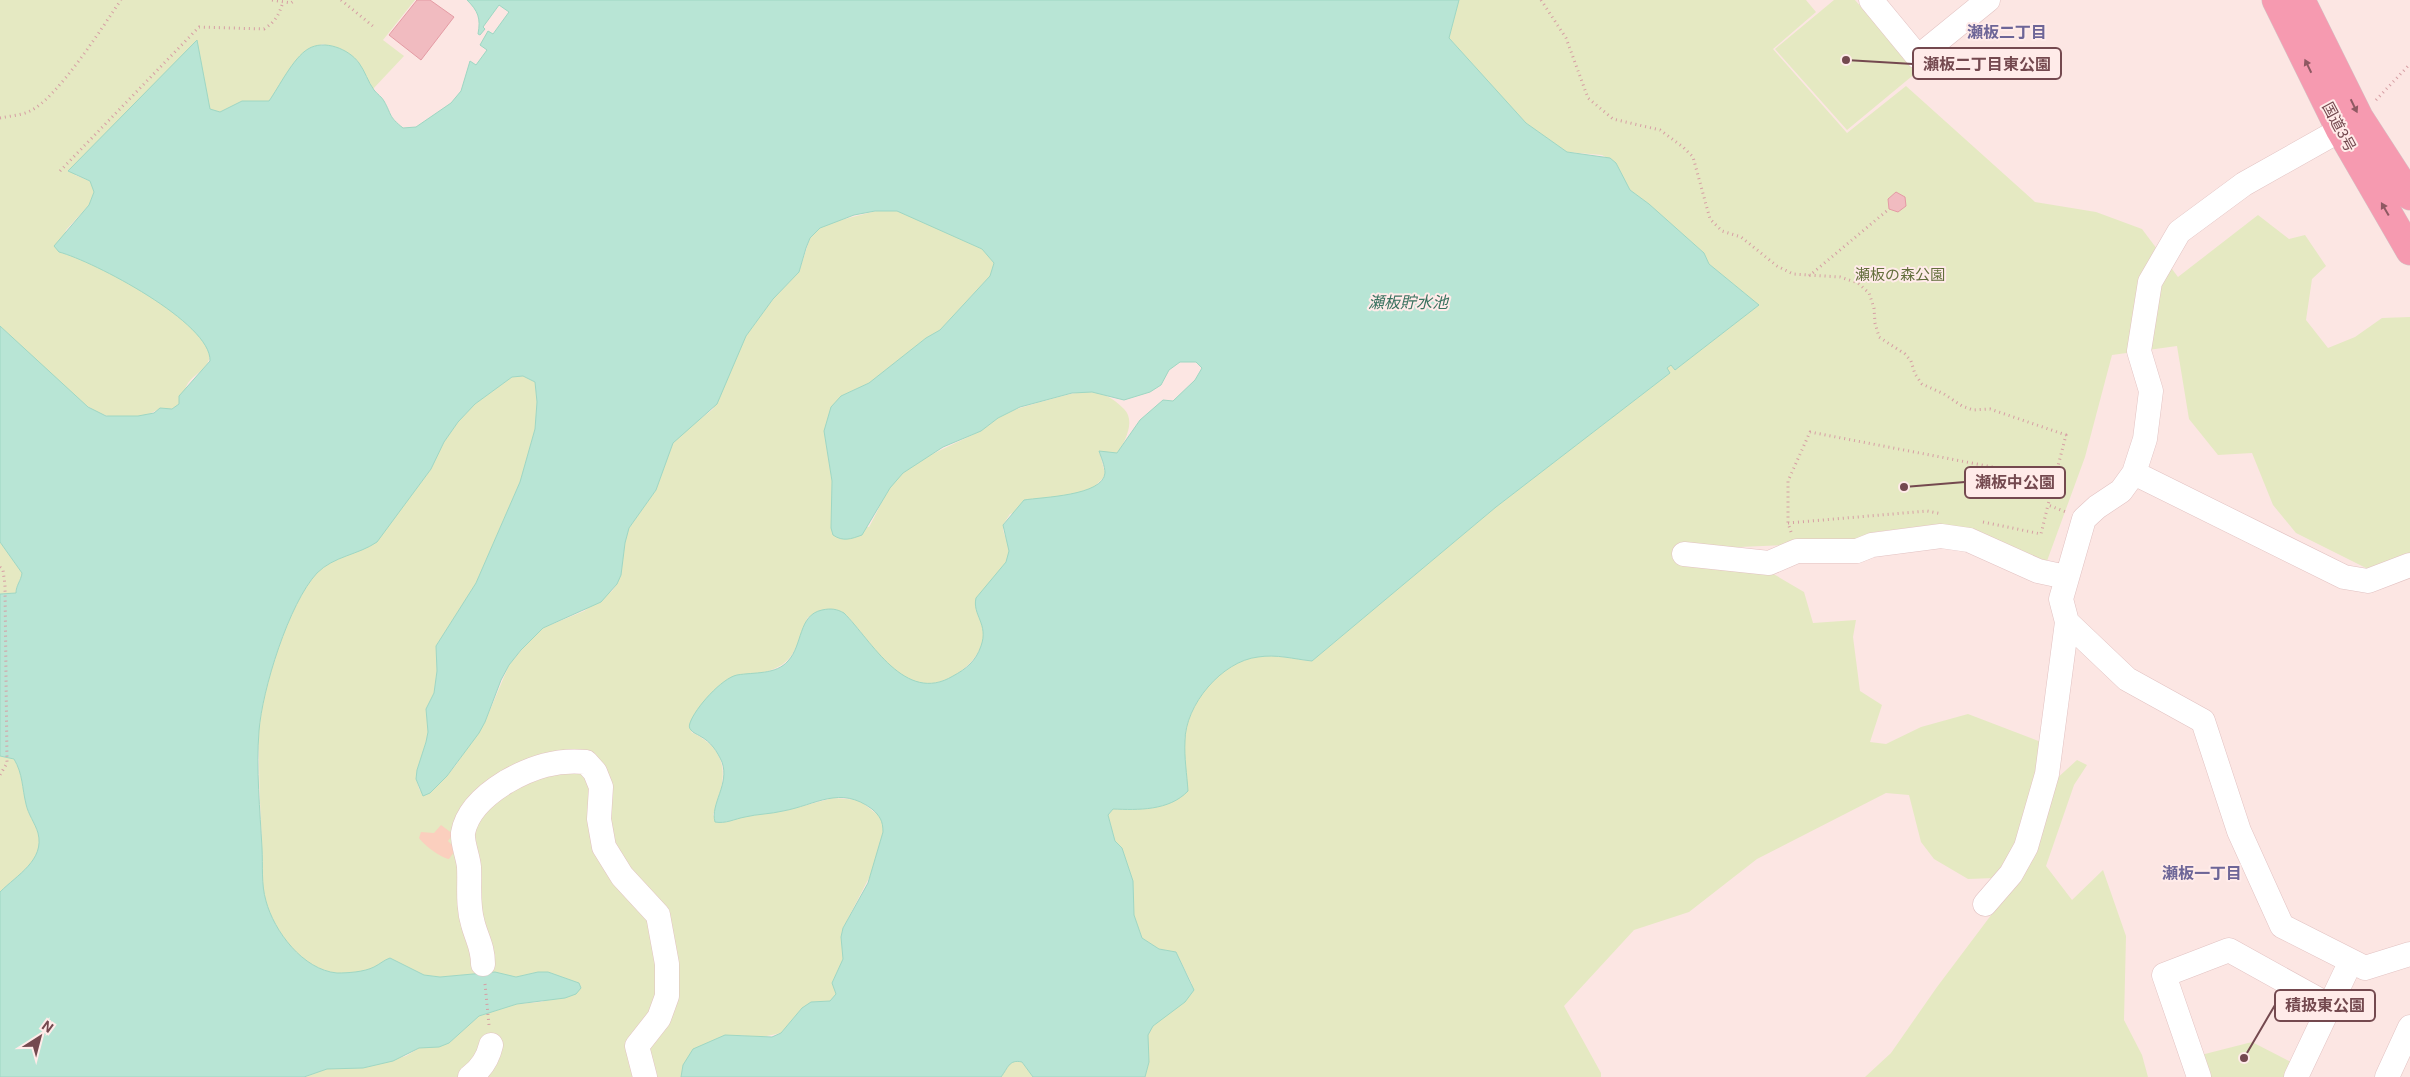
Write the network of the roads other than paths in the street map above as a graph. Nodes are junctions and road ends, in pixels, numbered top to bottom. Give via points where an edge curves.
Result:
1 (1871, 0) edge
2 (1988, 0) edge
3 (2276, 0) edge
4 (2301, 0) edge
5 (2349, 123) junction
6 (2410, 196) edge
7 (2410, 250) edge
8 (2134, 473) junction
9 (1684, 554) dead end
10 (2410, 565) edge
11 (2066, 577) junction
12 (2067, 622) junction
13 (1985, 904) dead end
14 (2410, 954) edge
15 (2350, 963) junction
16 (484, 964) road end
17 (2330, 1006) junction
18 (2410, 1027) edge
19 (491, 1045) road end
20 (470, 1077) edge
21 (645, 1077) edge
22 (2200, 1077) edge
23 (2296, 1077) edge
24 (2387, 1077) edge

1 - 2 street via 1918,57
5 -> 3 highway, 国道3号
4 -> 5 highway, 国道3号
5 - 6 highway, 国道3号
7 -> 5 highway, 国道3号
5 - 8 street via 2244,184 2179,232 2150,282 2139,351 2151,391 2145,439
8 - 10 street via 2344,577 2368,581
8 - 11 street via 2121,491 2084,519
9 - 11 street via 1769,563 1797,552 1857,552 1872,545 1941,536 1969,540 2038,571
11 - 12 street via 2061,599
12 - 13 street via 2045,783 2026,847 2011,874
12 - 15 street via 2126,679 2203,721 2239,831 2282,926
14 - 15 street via 2364,968
15 - 17 street
16 - 21 street via 482,947 468,905 469,865 463,833 475,807 496,788 526,770 548,763 586,762 595,772 601,787 599,820 604,847 622,876 658,915 668,964 667,996 659,1018 637,1046
17 - 22 street via 2229,950 2164,975
17 - 23 street
18 - 24 street
19 - 20 street via 489,1056

